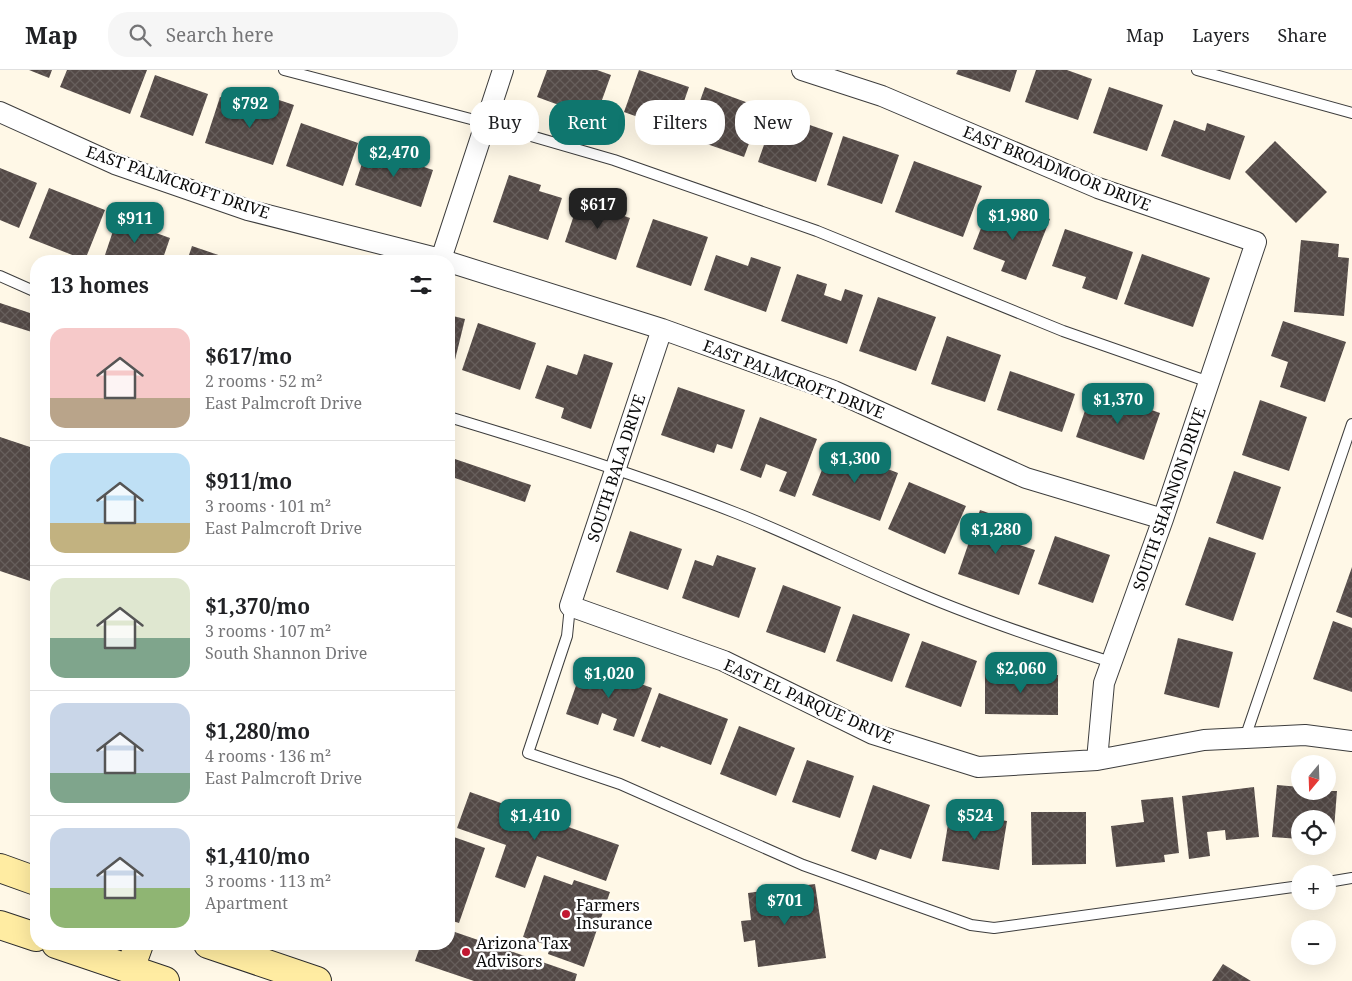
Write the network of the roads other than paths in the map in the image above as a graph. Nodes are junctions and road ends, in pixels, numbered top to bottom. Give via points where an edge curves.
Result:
1 (284, 70) edge
2 (503, 70) edge
3 (802, 70) edge
4 (1197, 70) edge
5 (493, 100) edge
6 (0, 112) edge
7 (1352, 113) edge
8 (470, 119) edge
9 (539, 138) edge
10 (480, 145) edge
11 (1256, 242) joint
12 (423, 255) edge
13 (448, 255) edge
14 (455, 264) edge
15 (0, 276) edge
16 (30, 289) edge
17 (662, 329) junction
18 (1209, 382) junction
19 (455, 419) edge
20 (1352, 424) edge
21 (615, 470) junction
22 (1163, 519) junction
23 (570, 606) junction
24 (1112, 662) junction
25 (1245, 738) junction
26 (1352, 741) edge
27 (1098, 760) junction
28 (0, 868) edge
29 (1352, 878) edge
30 (30, 880) edge
31 (1336, 881) edge
32 (1291, 887) edge
33 (0, 924) edge
34 (30, 935) edge
35 (95, 950) edge
36 (226, 950) edge
37 (134, 956) edge
38 (165, 981) edge
39 (317, 981) edge

1 - 8 lane
2 - 5 street
3 - 11 street, EAST BROADMOOR DRIVE via 882,96 1098,188
4 - 7 lane
6 - 12 street, EAST PALMCROFT DRIVE via 115,164 248,210
9 - 18 lane via 614,160 817,231 1063,331
10 - 13 street
11 - 18 street, SOUTH SHANNON DRIVE
14 - 17 street, EAST PALMCROFT DRIVE
15 - 16 lane
17 - 21 street, SOUTH BALA DRIVE
17 - 22 street, EAST PALMCROFT DRIVE via 834,391 1026,478
18 - 22 street, SOUTH SHANNON DRIVE
19 - 21 lane
20 - 25 lane
21 - 23 street, SOUTH BALA DRIVE
21 - 24 lane via 734,512 995,624
22 - 24 street, SOUTH SHANNON DRIVE
23 - 27 street, EAST EL PARQUE DRIVE via 724,661 873,734 978,767
23 - 32 lane via 567,636 528,753 620,784 803,865 971,925 994,928
24 - 27 street, SOUTH SHANNON DRIVE via 1104,683
25 - 26 street, EAST EL PARQUE DRIVE via 1305,735
25 - 27 street, EAST EL PARQUE DRIVE via 1204,740
28 - 30 main road
29 - 31 lane
33 - 34 main road
35 - 37 main road
36 - 39 main road
37 - 38 main road

